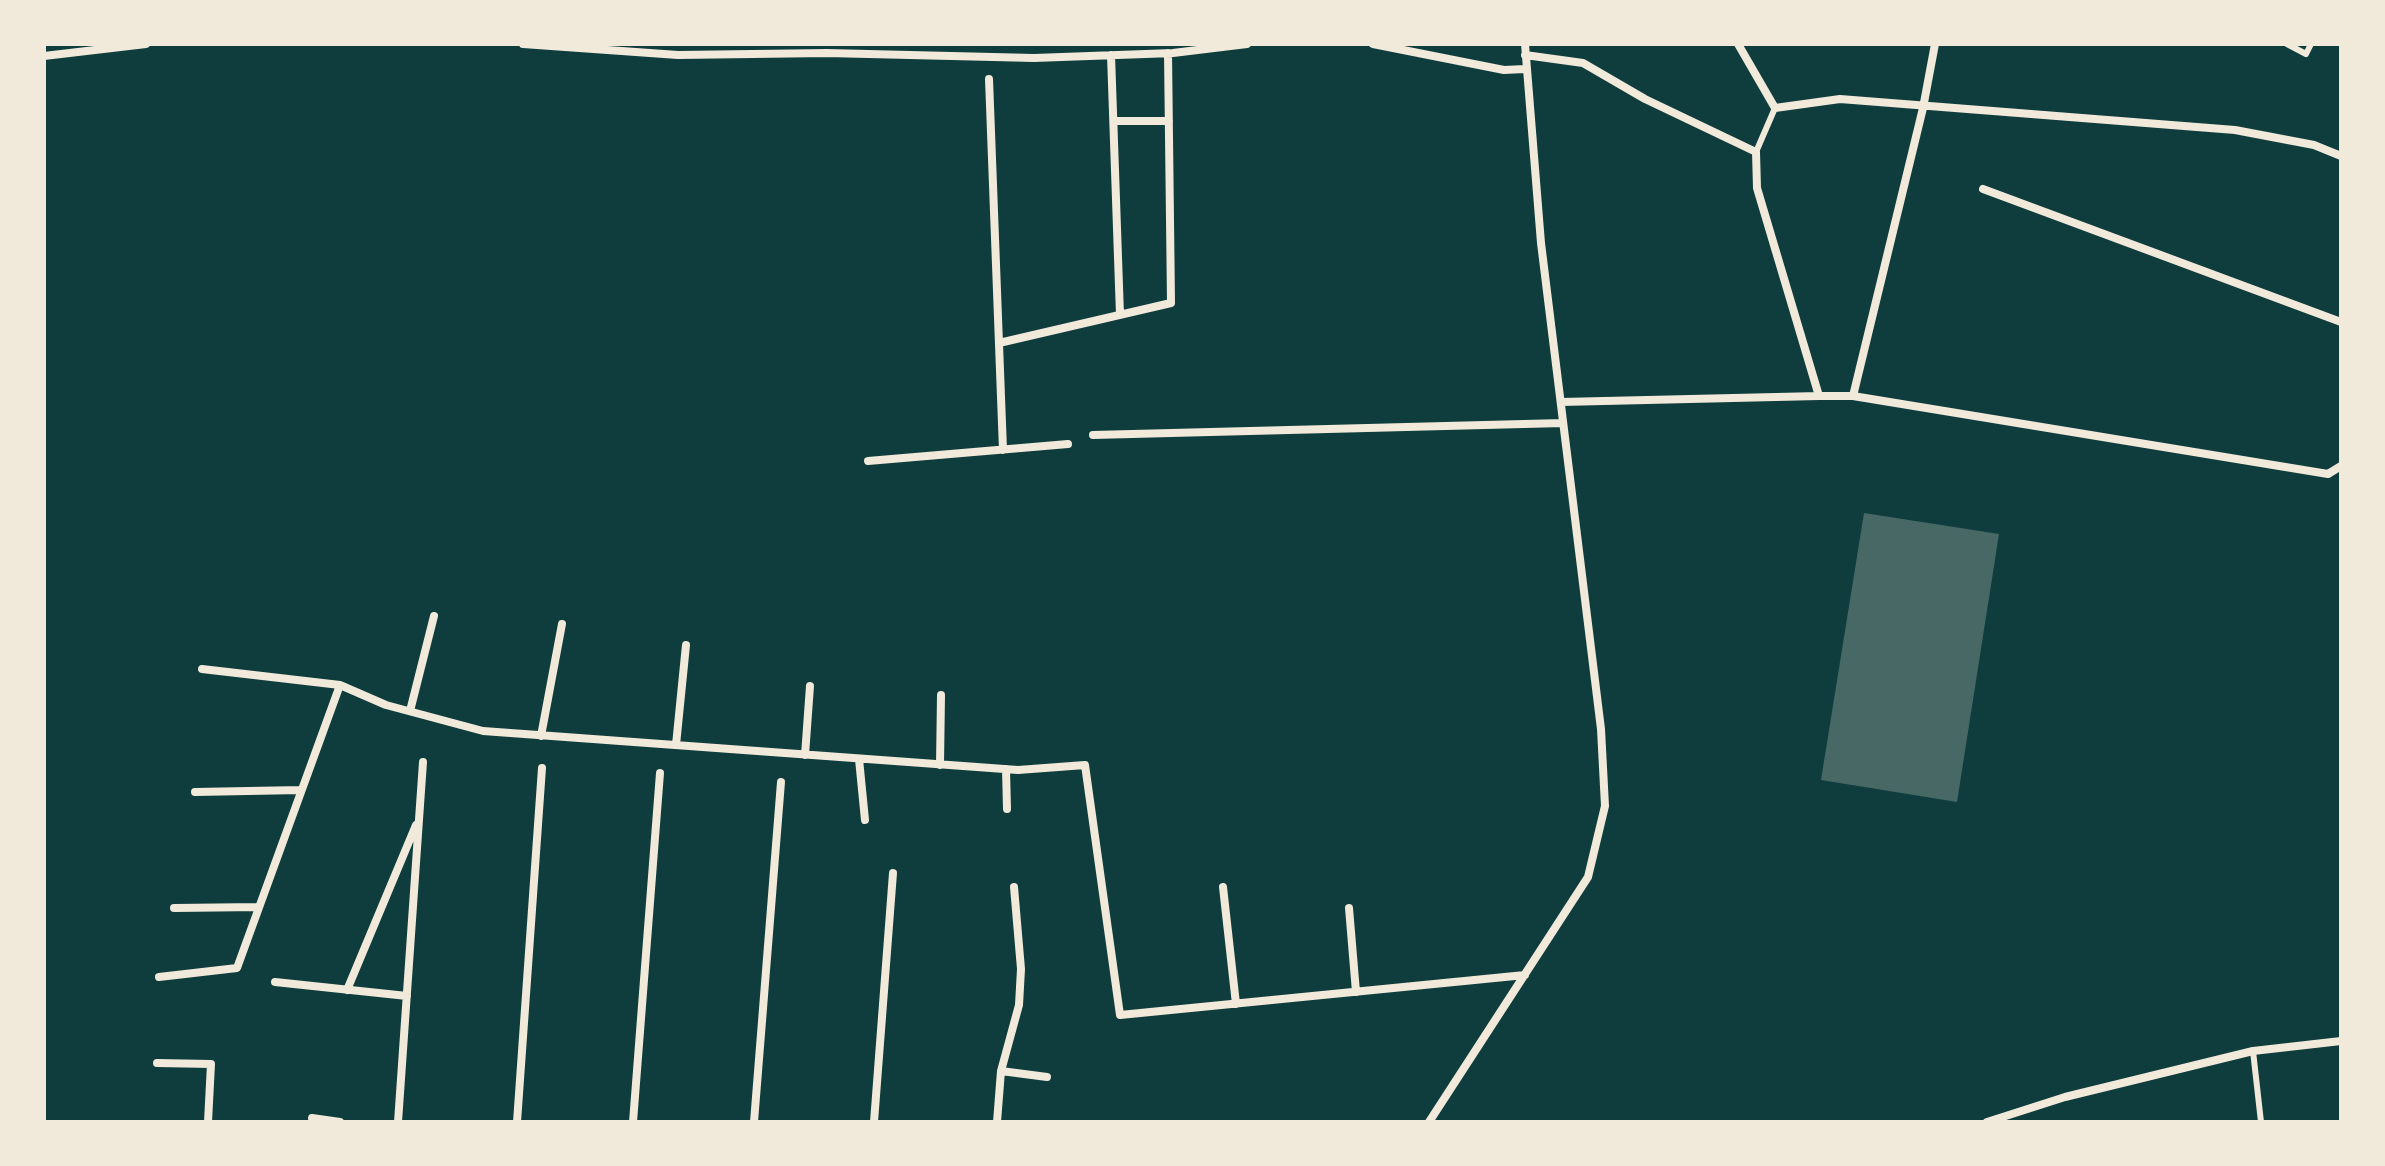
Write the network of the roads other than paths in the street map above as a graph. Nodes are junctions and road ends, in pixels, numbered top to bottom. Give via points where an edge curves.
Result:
1 (146, 44) edge
2 (523, 44) edge
3 (1247, 44) edge
4 (1373, 44) edge
5 (1525, 44) edge
6 (1738, 44) edge
7 (1935, 44) edge
8 (2287, 44) edge
9 (2311, 44) edge
10 (581, 46) edge
11 (1168, 53) junction
12 (1111, 55) junction
13 (1525, 55) junction
14 (44, 56) edge
15 (1525, 69) junction
16 (989, 79) dead end
17 (1775, 108) junction
18 (1923, 108) junction
19 (1114, 121) junction
20 (1169, 121) junction
21 (1756, 152) junction
22 (2341, 156) edge
23 (1983, 189) dead end
24 (1120, 315) junction
25 (2341, 322) edge
26 (999, 343) junction
27 (1819, 396) junction
28 (1853, 396) junction
29 (1561, 402) junction
30 (1563, 423) junction
31 (1093, 435) dead end
32 (1068, 444) dead end
33 (1003, 450) junction
34 (868, 461) dead end
35 (2341, 466) edge
36 (434, 616) dead end
37 (562, 624) dead end
38 (686, 645) dead end
39 (202, 669) dead end
40 (340, 685) junction
41 (810, 686) dead end
42 (941, 695) dead end
43 (410, 711) junction
44 (541, 736) junction
45 (676, 745) junction
46 (805, 755) junction
47 (859, 759) junction
48 (423, 762) dead end
49 (940, 765) junction
50 (542, 768) dead end
51 (1006, 769) junction
52 (660, 773) dead end
53 (781, 782) dead end
54 (301, 790) junction
55 (195, 792) dead end
56 (1007, 809) dead end
57 (419, 817) junction
58 (865, 820) dead end
59 (893, 873) dead end
60 (1014, 887) dead end
61 (1223, 887) dead end
62 (259, 907) junction
63 (174, 908) dead end
64 (1349, 908) dead end
65 (1525, 975) junction
66 (159, 977) dead end
67 (275, 982) dead end
68 (347, 990) junction
69 (1356, 992) junction
70 (407, 996) junction
71 (1236, 1004) junction
72 (2341, 1041) edge
73 (2253, 1051) junction
74 (157, 1063) dead end
75 (1001, 1071) junction
76 (1047, 1077) dead end
77 (312, 1118) dead end
78 (208, 1122) edge
79 (340, 1122) edge
80 (398, 1122) edge
81 (517, 1122) edge
82 (633, 1122) edge
83 (754, 1122) edge
84 (874, 1122) edge
85 (997, 1122) edge
86 (1429, 1122) edge
87 (1987, 1122) edge
88 (2261, 1122) edge

1 - 14 street
2 - 10 street
3 - 11 street
4 - 15 street via 1504,70
5 - 13 street
6 - 17 street
7 - 18 street
8 - 9 lane via 2306,54
10 - 12 street via 678,55
11 - 12 street
11 - 20 street
12 - 19 street
13 - 15 street
13 - 21 street via 1583,63
15 - 29 street
16 - 26 street
17 - 18 street via 1840,99
17 - 21 lane
18 - 22 street via 2235,130 2314,145
18 - 28 street
19 - 20 street
19 - 24 street
20 - 24 street via 1171,303
21 - 27 street via 1757,188
23 - 25 street
24 - 26 street
26 - 33 street
27 - 28 street
27 - 29 street
28 - 35 street via 2328,474
29 - 30 street
30 - 31 street
30 - 65 street via 1601,729 1605,806 1588,877
32 - 33 street
33 - 34 street
36 - 43 street
37 - 44 street
38 - 45 street
39 - 40 street
40 - 43 street
40 - 54 street
41 - 46 street
42 - 49 street
43 - 44 street via 483,731
44 - 45 street
45 - 46 street
46 - 47 street
47 - 49 street
47 - 58 street
48 - 57 street
49 - 51 street
50 - 81 street
51 - 56 street
51 - 71 street via 1085,765 1120,1015
52 - 82 street
53 - 83 street
54 - 55 street
54 - 62 street
57 - 68 street
57 - 70 street
59 - 84 street
60 - 75 street via 1019,1005
61 - 71 street
62 - 63 street
62 - 66 street via 237,968
64 - 69 street
65 - 69 street
65 - 86 street
67 - 68 street
68 - 70 street
69 - 71 street
70 - 80 street
72 - 73 street
73 - 87 street via 2065,1097
73 - 88 lane
74 - 78 street via 211,1064
75 - 76 street
75 - 85 street
77 - 79 street

